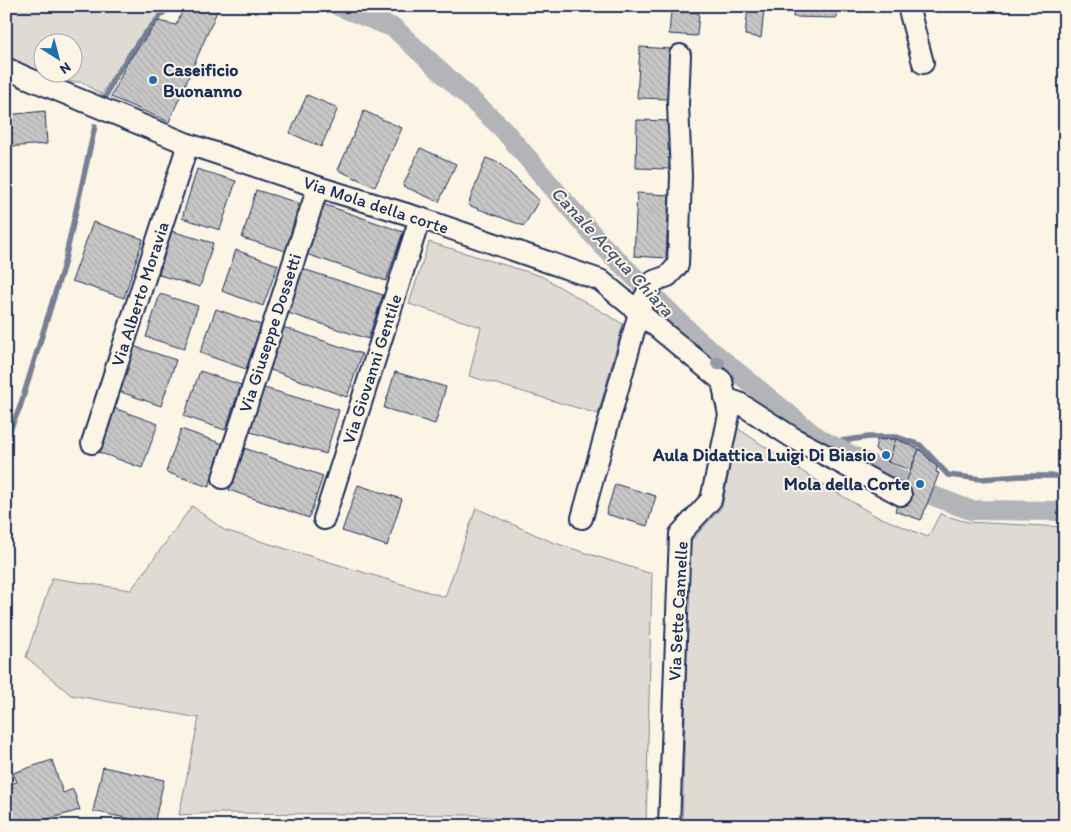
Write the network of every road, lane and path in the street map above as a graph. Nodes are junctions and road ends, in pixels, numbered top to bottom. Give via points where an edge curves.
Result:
1 (908, 6) edge
2 (680, 55) dead end
3 (923, 63) dead end
4 (6, 68) edge
5 (188, 144) junction
6 (318, 187) junction
7 (420, 218) junction
8 (640, 307) junction
9 (724, 390) junction
10 (92, 443) dead end
11 (223, 478) dead end
12 (900, 495) dead end
13 (582, 518) dead end
14 (324, 519) dead end
15 (669, 826) edge

1 - 3 street
2 - 8 street via 678,265 668,276 654,281
4 - 5 street, Via Mola della corte
5 - 6 street, Via Mola della corte
5 - 10 street, Via Alberto Moravia
6 - 7 street, Via Mola della corte
6 - 11 street, Via Giuseppe Dossetti
7 - 8 street, Via Mola della corte via 600,280
7 - 14 street, Via Giovanni Gentile
8 - 9 street, Via Mola della corte
8 - 13 street
9 - 12 street, Via Mola della corte via 795,439
9 - 15 street, Via Sette Cannelle via 729,415 711,500 680,534

